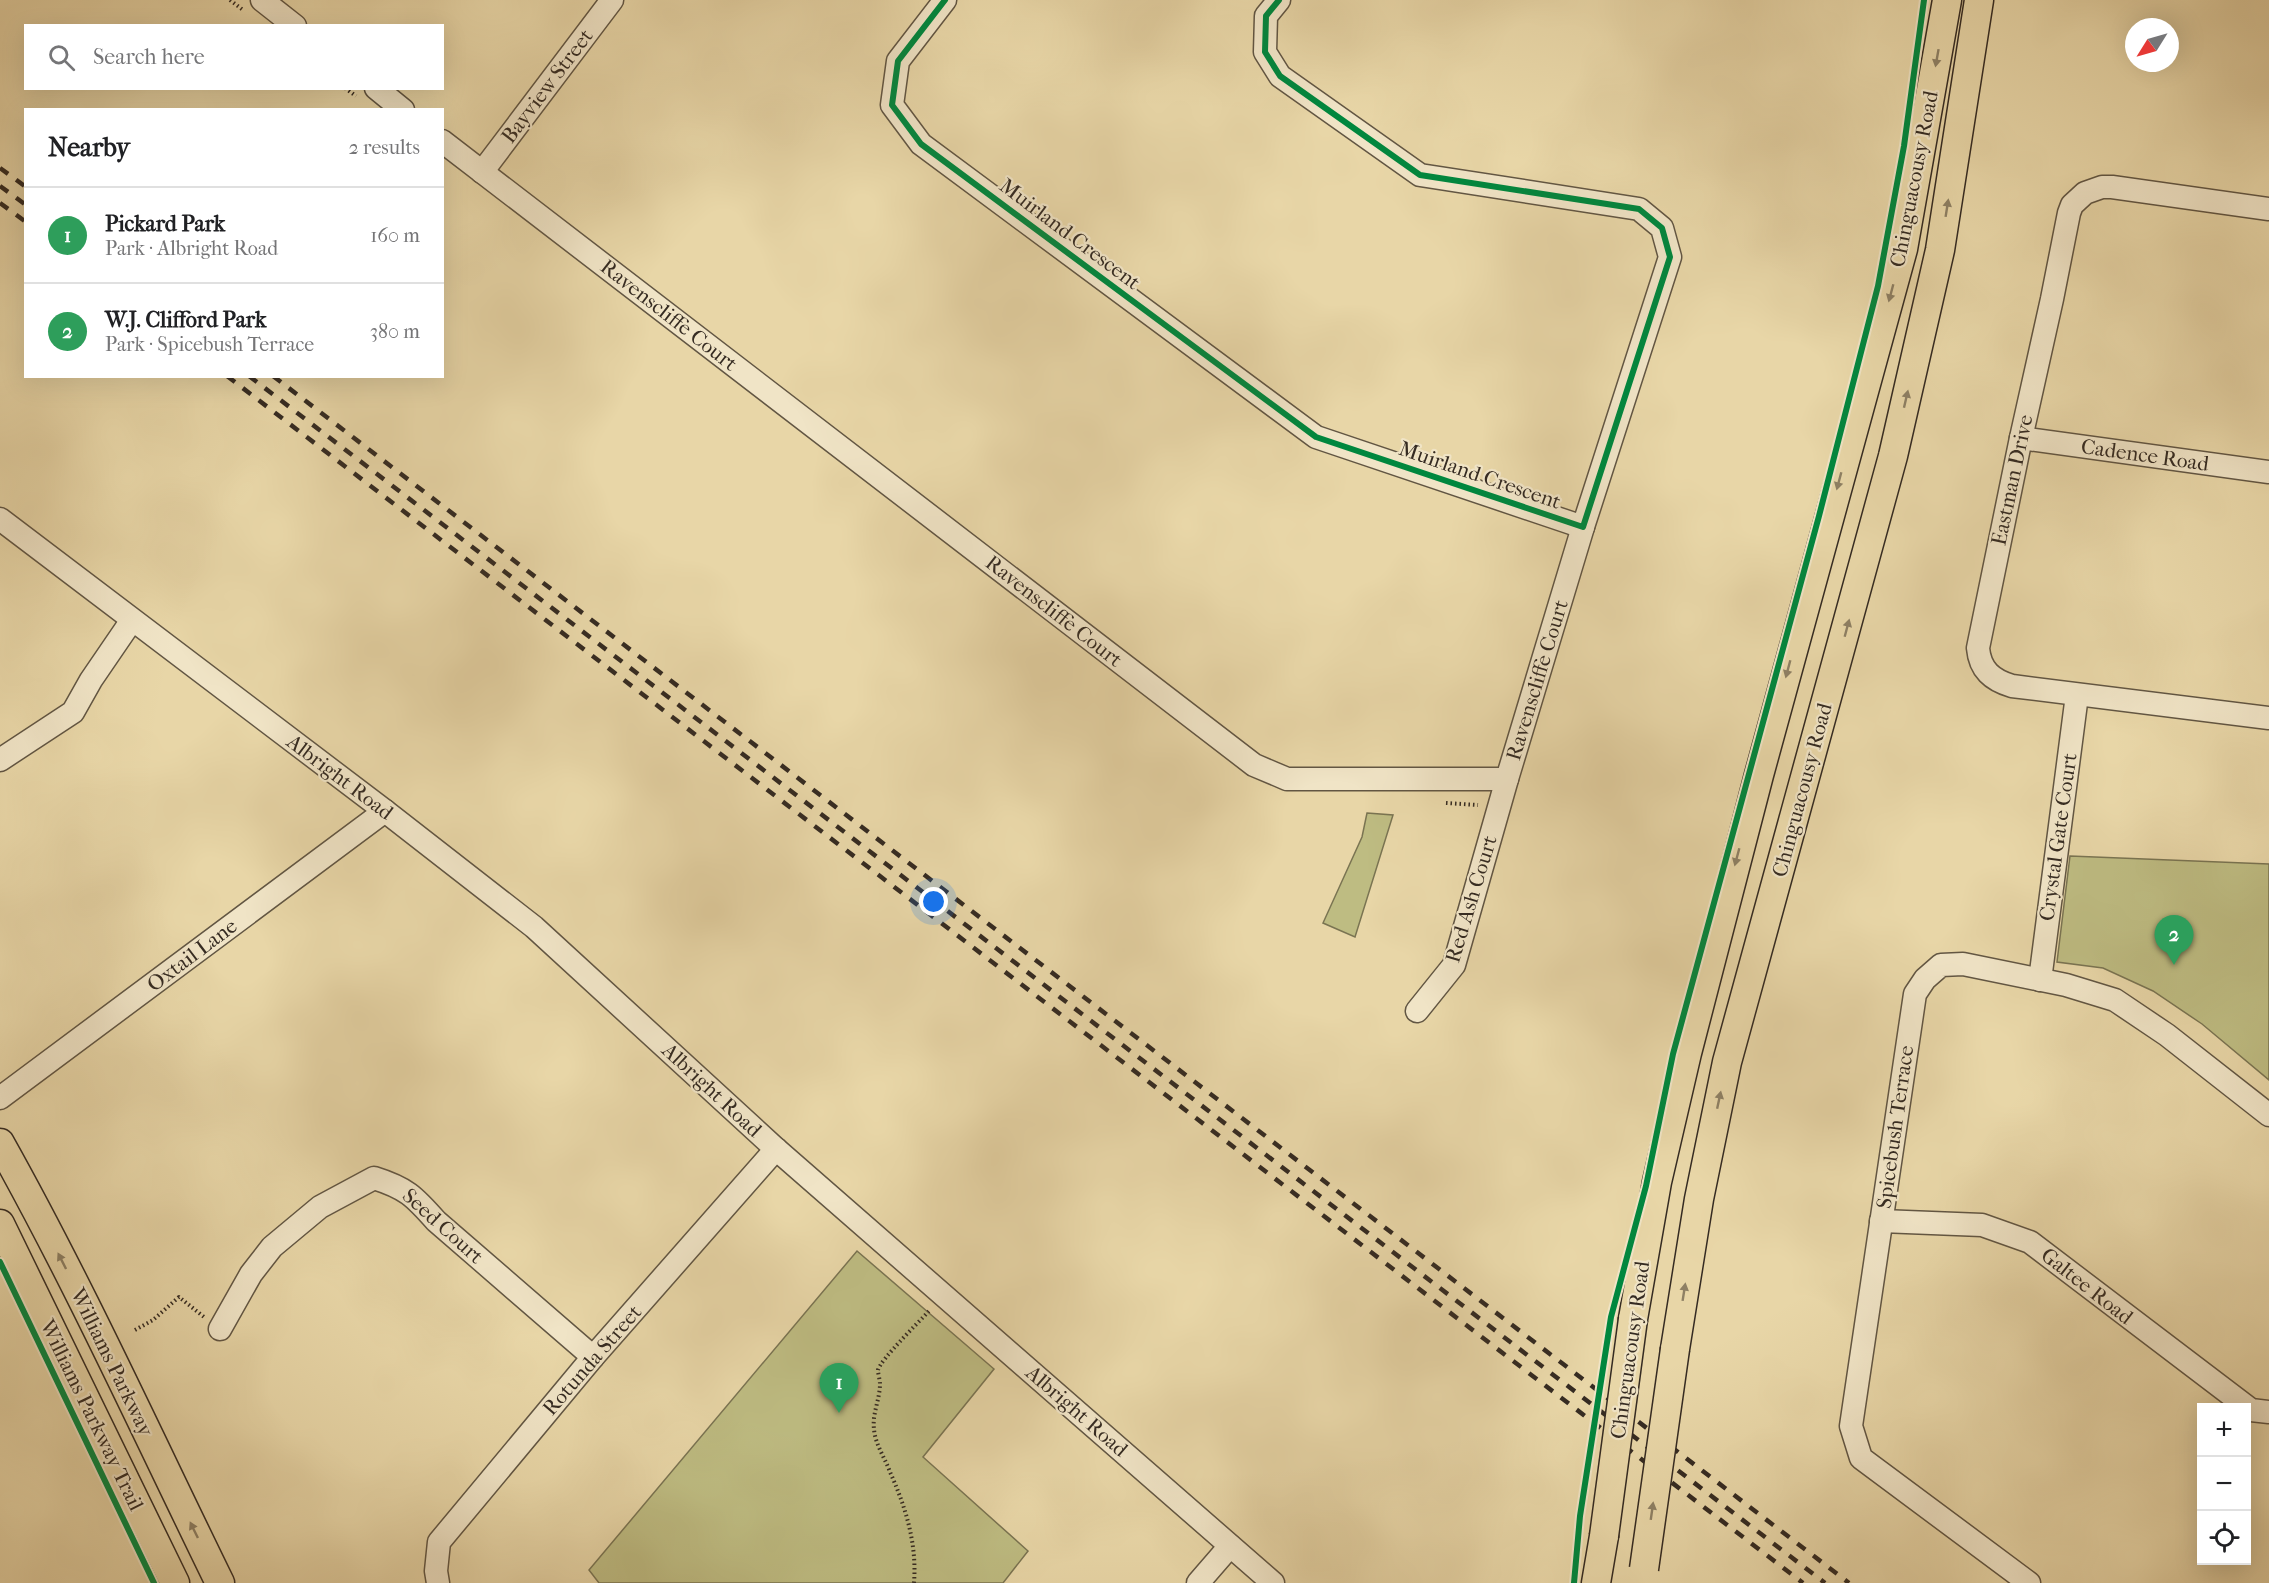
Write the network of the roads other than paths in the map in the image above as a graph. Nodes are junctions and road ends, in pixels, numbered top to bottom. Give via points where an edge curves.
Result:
1 (262, 0) edge
2 (612, 0) edge
3 (945, 0) edge
4 (1279, 0) edge
5 (1947, 0) edge
6 (1979, 0) edge
7 (292, 24) edge
8 (378, 90) edge
9 (401, 108) edge
10 (444, 143) edge
11 (482, 172) junction
12 (2269, 208) edge
13 (2021, 438) junction
14 (2269, 472) edge
15 (0, 519) edge
16 (1583, 527) junction
17 (132, 620) junction
18 (2077, 695) junction
19 (2269, 718) edge
20 (0, 760) edge
21 (1508, 779) junction
22 (385, 811) junction
23 (2040, 980) junction
24 (1417, 1011) dead end
25 (0, 1098) edge
26 (2269, 1115) edge
27 (0, 1143) edge
28 (776, 1149) junction
29 (1881, 1221) junction
30 (0, 1224) edge
31 (220, 1329) road end
32 (593, 1357) junction
33 (2269, 1412) edge
34 (1230, 1546) junction
35 (1643, 1576) edge
36 (175, 1583) edge
37 (220, 1583) edge
38 (438, 1583) edge
39 (1198, 1583) edge
40 (1273, 1583) edge
41 (1596, 1583) edge
42 (2029, 1583) edge

1 - 7 street
2 - 11 street, Bayview Street
3 - 16 street, Muirland Crescent via 898,61 892,105 921,144 1316,437
4 - 16 street, Muirland Crescent via 1266,16 1265,52 1280,76 1420,175 1639,209 1662,228 1670,257
5 -> 41 main road, Chinguacousy Road, bridge via 1903,249 1758,775 1657,1182 1633,1319
35 -> 6 main road, Chinguacousy Road, bridge via 1699,1199 1727,1062 1893,456 1938,261
8 - 9 street
10 - 11 street, Ravenscliffe Court
11 - 21 street, Ravenscliffe Court via 1254,765 1287,779
12 - 13 street, Eastman Drive via 2112,187 2093,189 2079,198 2072,205 2065,226
13 - 14 street, Cadence Road
13 - 18 street, Eastman Drive via 1979,636 1979,658 1983,668 2000,682
15 - 17 street, Albright Road
16 - 21 street, Ravenscliffe Court
17 - 20 street via 74,712
17 - 22 street, Albright Road
18 - 19 street, Eastman Drive
18 - 23 street, Crystal Gate Court
21 - 24 street, Red Ash Court via 1454,965
22 - 25 street, Oxtail Lane
22 - 28 street, Albright Road via 534,927
23 - 26 street, Spicebush Terrace via 2115,1000 2167,1035
23 - 29 street, Spicebush Terrace via 1964,964 1941,965 1925,979 1916,994
37 -> 27 main road, Williams Parkway via 79,1294
28 - 32 street, Rotunda Street
28 - 34 street, Albright Road
29 - 33 street, Galtee Road via 1982,1225 2030,1242 2251,1410
29 - 42 street, Spicebush Terrace via 1851,1426 1862,1458
30 - 36 main road, Williams Parkway
31 - 32 street, Seed Court via 272,1246 320,1208 374,1178 398,1186 417,1199 436,1221
32 - 38 street, Rotunda Street via 439,1542
34 - 39 street
34 - 40 street, Albright Road

